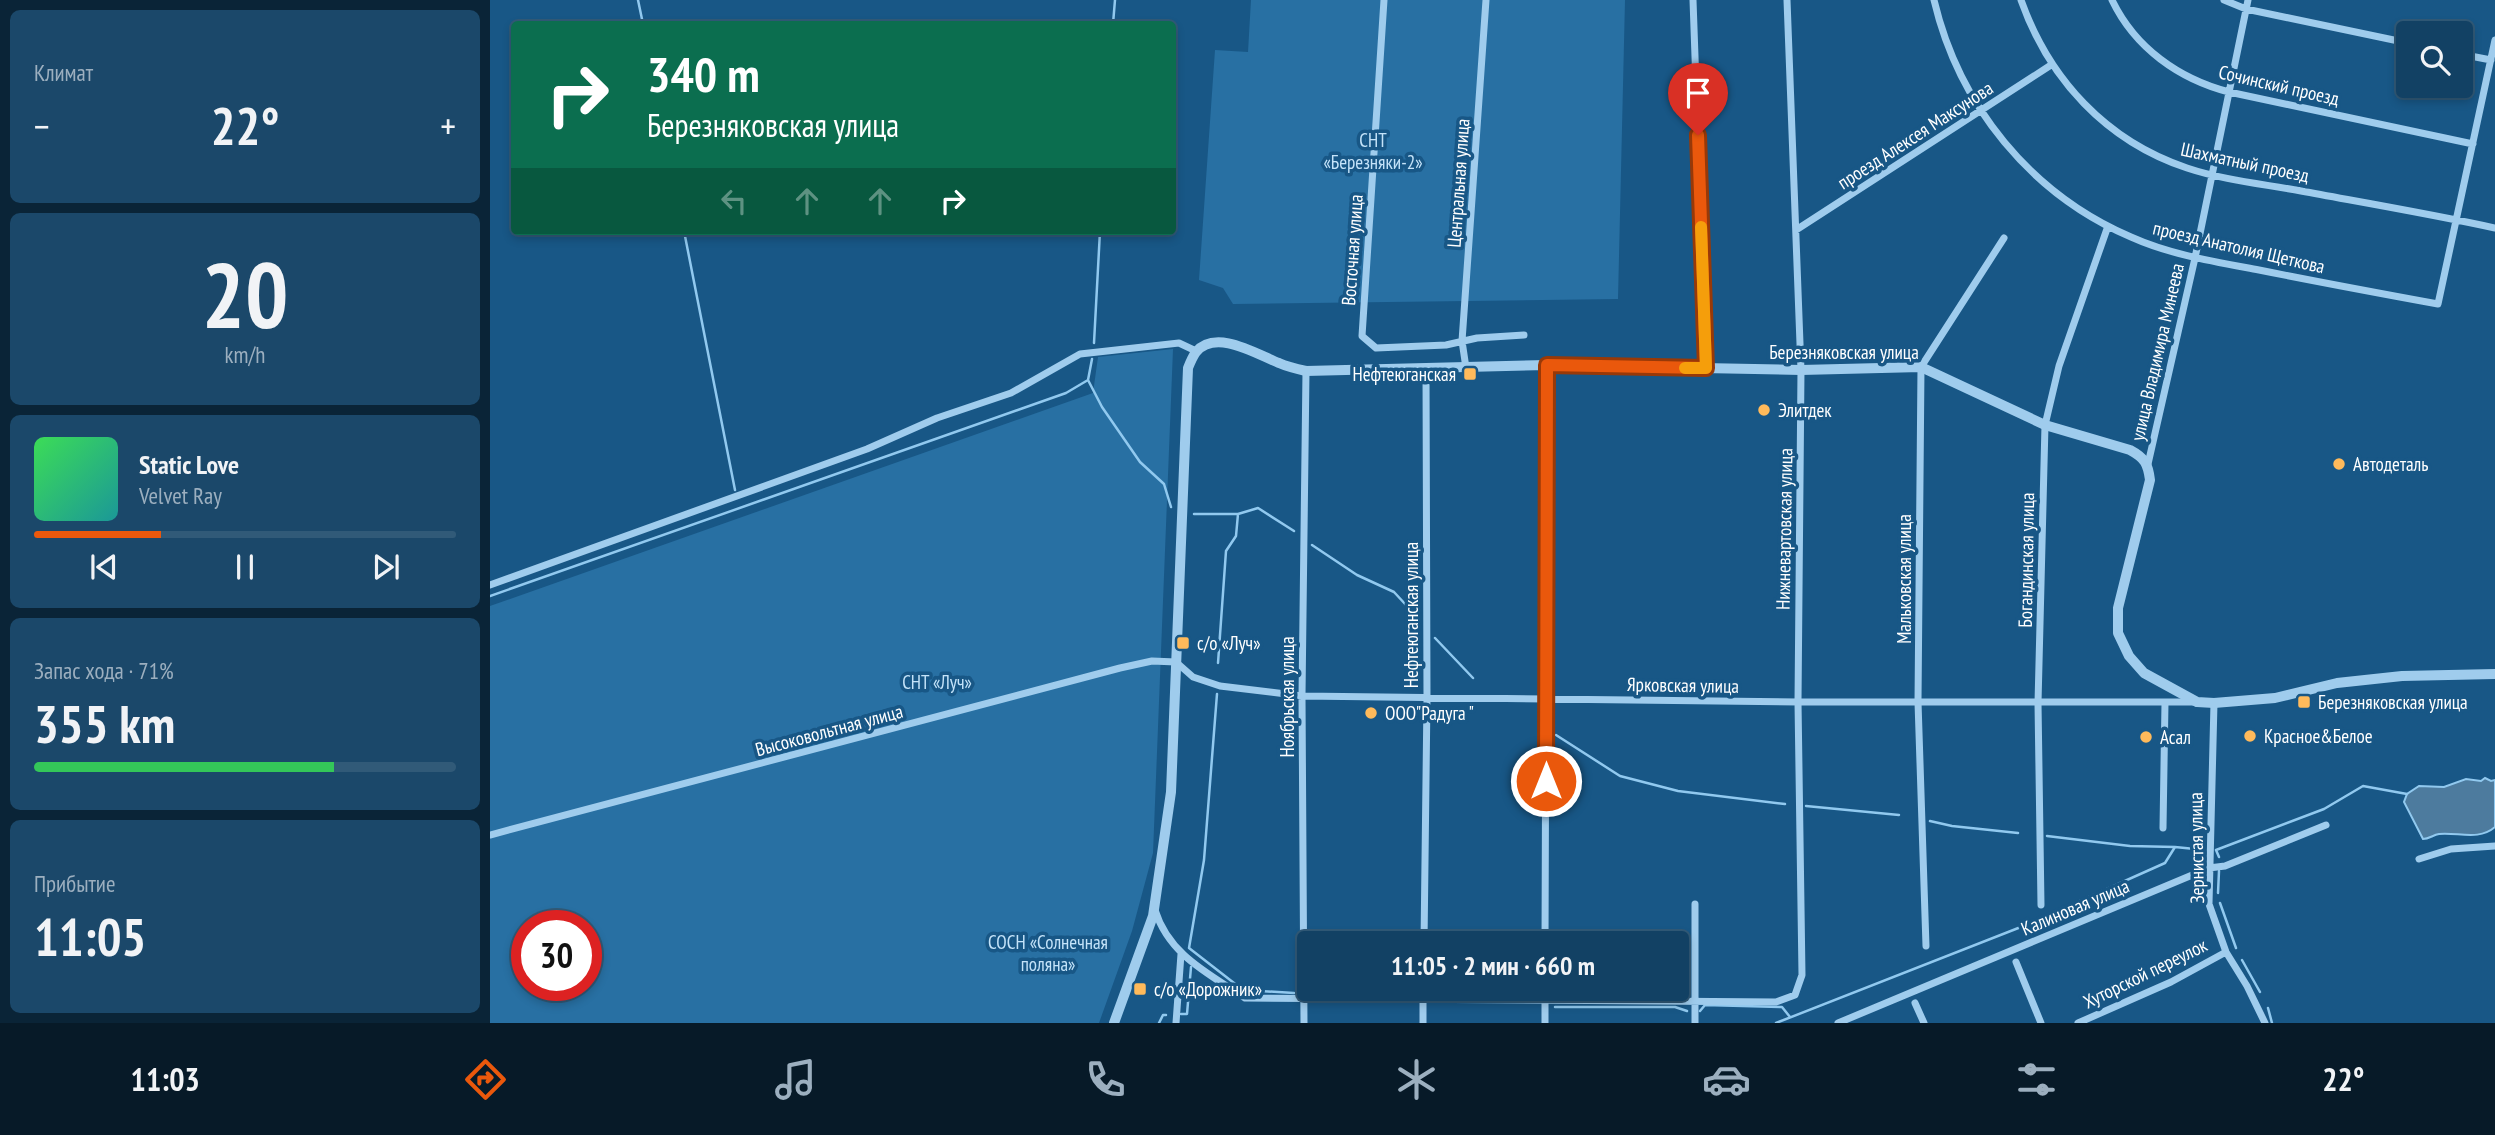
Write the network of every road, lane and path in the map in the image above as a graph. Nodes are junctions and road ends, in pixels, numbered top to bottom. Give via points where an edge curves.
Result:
1 (1384, 0) edge
2 (1486, 0) edge
3 (1693, 0) edge
4 (1787, 0) edge
5 (1934, 0) edge
6 (2021, 0) edge
7 (2112, 0) edge
8 (2224, 0) edge
9 (2247, 4) edge
10 (2396, 40) edge
11 (2495, 40) edge
12 (2473, 57) edge
13 (2491, 60) junction
14 (2051, 65) junction
15 (2229, 92) junction
16 (1981, 111) junction
17 (2473, 144) junction
18 (2212, 174) junction
19 (2457, 220) junction
20 (2108, 226) junction
21 (2495, 228) edge
22 (1796, 230) junction
23 (2004, 237) dead end
24 (2195, 257) junction
25 (1524, 335) dead end
26 (1462, 341) junction
27 (1196, 351) junction
28 (1547, 365) junction
29 (1921, 367) junction
30 (1466, 368) junction
31 (1706, 368) junction
32 (1426, 370) junction
33 (1801, 370) junction
34 (1306, 371) junction
35 (2045, 425) junction
36 (2148, 464) junction
37 (490, 585) edge
38 (1176, 662) junction
39 (2495, 674) edge
40 (1302, 696) junction
41 (1427, 698) junction
42 (1546, 700) junction
43 (1798, 702) junction
44 (1919, 702) junction
45 (2197, 702) junction
46 (2038, 703) junction
47 (2165, 703) junction
48 (2214, 703) junction
49 (2326, 825) dead end
50 (2163, 828) dead end
51 (490, 835) edge
52 (2495, 846) edge
53 (2419, 859) dead end
54 (2209, 868) junction
55 (1695, 904) dead end
56 (2041, 905) dead end
57 (1154, 909) junction
58 (1304, 931) edge
59 (1424, 931) edge
60 (1545, 931) edge
61 (1926, 946) dead end
62 (2226, 952) junction
63 (1181, 954) junction
64 (2016, 962) dead end
65 (1297, 1000) edge
66 (1304, 1001) edge
67 (1423, 1001) edge
68 (1545, 1001) joint
69 (1695, 1002) junction
70 (1915, 1003) dead end
71 (1114, 1023) edge
72 (1176, 1023) edge
73 (1304, 1023) edge
74 (1423, 1023) edge
75 (1545, 1023) edge
76 (1695, 1023) edge
77 (1838, 1023) edge
78 (1924, 1023) edge
79 (2041, 1023) edge
80 (2078, 1023) edge
81 (2265, 1023) edge

1 - 26 street, Восточная улица via 1362,335 1376,348
2 - 26 street, Центральная улица
3 - 31 street
4 - 22 street, Нижневартовская улица
5 - 16 street, проезд Анатолия Щеткова via 1950,52
6 - 14 street, Шахматный проезд
7 - 15 street, Сочинский проезд via 2132,32 2155,56 2198,82
8 - 9 street
9 - 10 street
9 - 15 street, улица Владимира Минеева
11 - 13 street
12 - 13 street
13 - 17 street
14 - 16 street, проезд Алексея Максунова
14 - 18 street, Шахматный проезд via 2083,104 2121,136 2165,160
15 - 17 street, Сочинский проезд
15 - 18 street, улица Владимира Минеева
16 - 20 street, проезд Анатолия Щеткова via 2041,180
16 - 22 street, проезд Алексея Максунова
17 - 19 street
18 - 19 street, Шахматный проезд
18 - 24 street, улица Владимира Минеева
19 - 21 street, Шахматный проезд
19 - 24 street, проезд Анатолия Щеткова via 2438,304
20 - 24 street, проезд Анатолия Щеткова
20 - 35 street, Богандинская улица via 2059,366
22 - 33 street, Нижневартовская улица
23 - 29 street
24 - 36 street, улица Владимира Минеева
25 - 26 street, Восточная улица
26 - 30 street, Центральная улица
27 - 34 street, Березняковская улица via 1210,344 1227,344
27 - 37 street via 1179,343 1080,354 1011,393
27 - 38 street via 1188,368
28 - 30 street, Березняковская улица
28 - 31 street, Березняковская улица
28 - 42 street
29 - 33 street, Березняковская улица
29 - 35 street, Березняковская улица
29 - 44 street, Мальковская улица
30 - 32 street, Березняковская улица
31 - 33 street, Березняковская улица
32 - 34 street, Березняковская улица
32 - 41 street, Нефтеюганская улица
33 - 43 street, Нижневартовская улица
34 - 40 street, Ноябрьская улица
35 - 36 street, Березняковская улица via 2130,450
35 - 46 street, Богандинская улица
36 - 45 street via 2150,480 2118,607 2118,633 2144,673
38 - 40 street, Ярковская улица via 1193,677 1220,686
38 - 51 street, Высоковольтная улица via 1152,661 1120,668
38 - 57 street via 1171,792
39 - 48 street via 2402,676 2337,683 2275,698
40 - 41 street, Ярковская улица
40 - 58 street, Ноябрьская улица
41 - 42 street, Ярковская улица
41 - 59 street, Нефтеюганская улица
42 - 43 street, Ярковская улица
42 - 60 street
43 - 44 street, Ярковская улица
43 - 69 street, Нижневартовская улица via 1802,975 1795,995 1776,1002
44 - 46 street, Ярковская улица
44 - 61 street, Мальковская улица
45 - 47 street, Ярковская улица
45 - 48 street
46 - 47 street, Ярковская улица
46 - 56 street, Богандинская улица
47 - 50 street
48 - 54 street, Зернистая улица
49 - 54 street, Калиновая улица via 2225,866
52 - 53 street via 2451,849
54 - 62 street, Зернистая улица via 2209,904
54 - 77 street, Калиновая улица
55 - 69 street
57 - 63 street via 1161,930
57 - 71 street
62 - 80 street, Хуторской переулок
62 - 81 street, Зернистая улица
63 - 65 street via 1245,998
63 - 72 street
64 - 79 street
66 - 73 street, Ноябрьская улица
67 - 74 street
68 - 69 street
68 - 75 street
69 - 76 street
70 - 78 street

